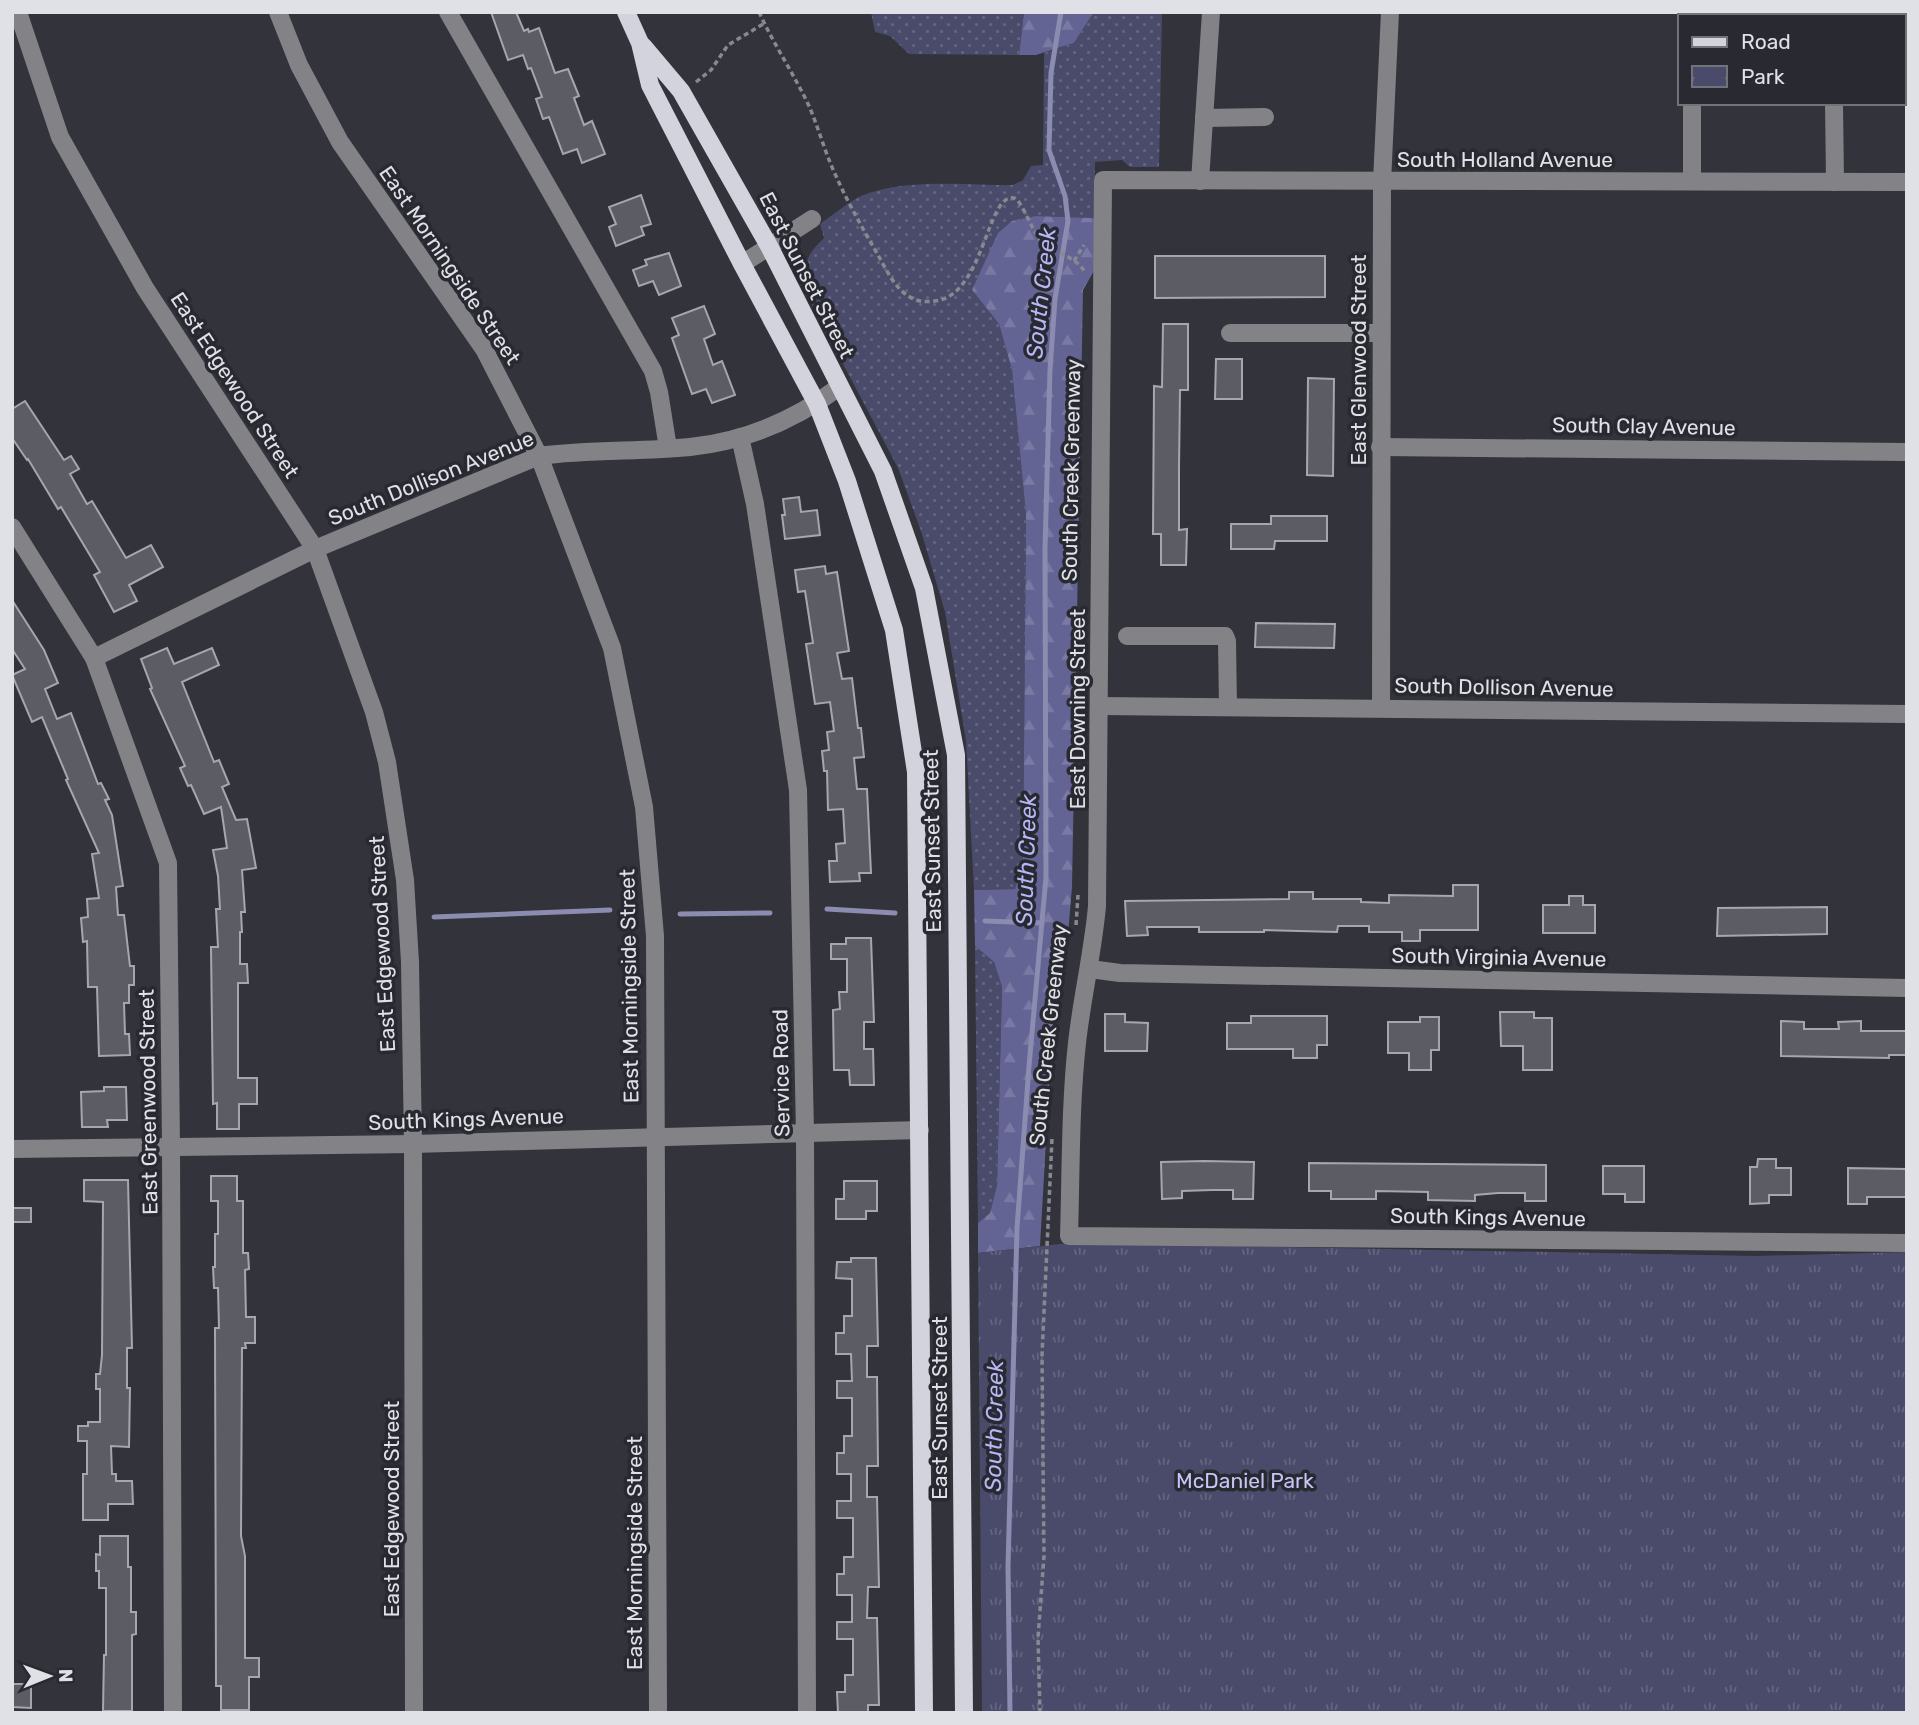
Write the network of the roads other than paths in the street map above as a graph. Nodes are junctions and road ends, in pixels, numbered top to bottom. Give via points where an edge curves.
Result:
1 (18, 12) edge
2 (278, 12) edge
3 (447, 12) edge
4 (626, 12) edge
5 (1211, 12) edge
6 (1390, 12) edge
7 (640, 43) junction
8 (1692, 105) edge
9 (1834, 105) edge
10 (1204, 117) junction
11 (1265, 117) dead end
12 (1103, 180) joint
13 (1200, 181) junction
14 (1692, 181) junction
15 (1382, 182) junction
16 (1835, 182) junction
17 (1907, 182) edge
18 (812, 219) dead end
19 (769, 247) junction
20 (742, 264) junction
21 (1230, 333) dead end
22 (1381, 333) junction
23 (839, 387) junction
24 (817, 404) junction
25 (740, 437) junction
26 (1380, 447) junction
27 (668, 449) junction
28 (1907, 452) edge
29 (540, 456) junction
30 (12, 527) edge
31 (315, 549) junction
32 (1127, 636) dead end
33 (93, 657) junction
34 (1100, 706) junction
35 (1228, 707) junction
36 (1381, 708) junction
37 (1907, 714) edge
38 (1090, 969) junction
39 (1907, 988) edge
40 (920, 1130) junction
41 (805, 1133) junction
42 (654, 1136) junction
43 (413, 1144) junction
44 (171, 1147) junction
45 (12, 1149) edge
46 (1069, 1236) joint
47 (1907, 1243) edge
48 (173, 1713) edge
49 (414, 1713) edge
50 (658, 1713) edge
51 (807, 1713) edge
52 (924, 1713) edge
53 (964, 1713) edge

1 - 31 street, East Edgewood Street via 60,136 145,288
2 - 29 street, East Morningside Street via 299,65 340,142 484,349
3 - 27 street via 653,371
4 - 7 main road, East Sunset Street
5 - 10 street
6 - 15 street, East Glenwood Street
7 - 19 main road, East Sunset Street via 681,91
7 - 20 main road, East Sunset Street via 650,85
8 - 14 street
9 - 16 street
10 - 11 street
10 - 13 street
12 - 13 street, South Holland Avenue
12 - 34 street, East Downing Street
13 - 15 street, South Holland Avenue
14 - 15 street, South Holland Avenue
14 - 16 street, South Holland Avenue
15 - 22 street, East Glenwood Street
16 - 17 street, South Holland Avenue
18 - 19 street
19 - 20 street
19 - 23 main road, East Sunset Street
20 - 24 main road, East Sunset Street
21 - 22 street
22 - 26 street, East Glenwood Street
23 - 24 street, South Dollison Avenue
23 - 53 main road, East Sunset Street via 883,471 924,588 956,754
24 - 25 street, South Dollison Avenue
24 - 40 main road, East Sunset Street via 847,481 894,631 916,772
25 - 27 street, South Dollison Avenue
25 - 41 street, Service Road via 755,504 798,790
26 - 28 street, South Clay Avenue
26 - 36 street, East Glenwood Street
27 - 29 street, South Dollison Avenue
29 - 31 street, South Dollison Avenue
29 - 42 street, East Morningside Street via 611,649 644,807 654,936
30 - 33 street, East Greenwood Street
31 - 33 street, South Dollison Avenue
31 - 43 street, East Edgewood Street via 374,712 396,815 410,962
32 - 35 street via 1225,636
33 - 44 street, East Greenwood Street via 168,863
34 - 35 street, South Dollison Avenue
34 - 38 street, East Downing Street via 1097,906
35 - 36 street, South Dollison Avenue
36 - 37 street, South Dollison Avenue
38 - 39 street, South Virginia Avenue
38 - 46 street, East Downing Street via 1077,1042
40 - 41 street, South Kings Avenue
40 - 52 main road, East Sunset Street
41 - 42 street, South Kings Avenue
41 - 51 street, Service Road
42 - 43 street, South Kings Avenue
42 - 50 street, East Morningside Street
43 - 44 street, South Kings Avenue
43 - 49 street, East Edgewood Street
44 - 45 street, South Kings Avenue
44 - 48 street, East Greenwood Street
46 - 47 street, South Kings Avenue

